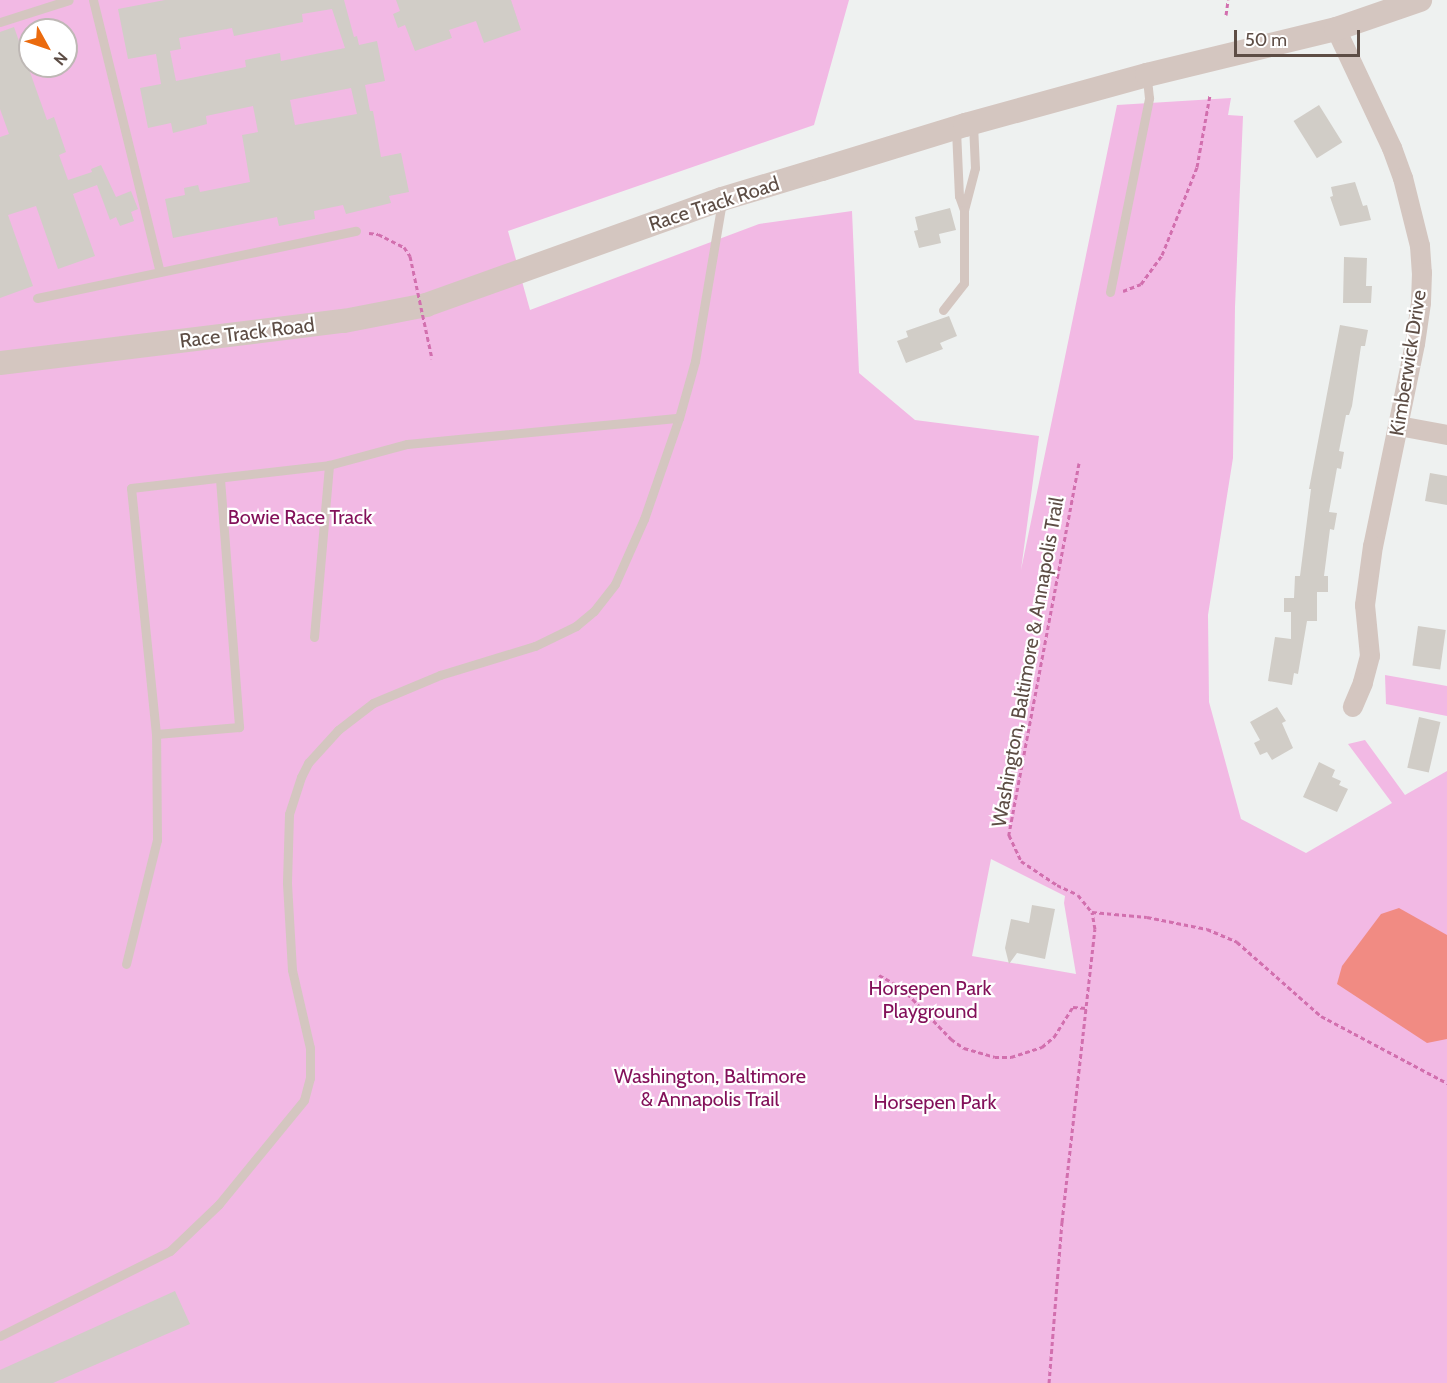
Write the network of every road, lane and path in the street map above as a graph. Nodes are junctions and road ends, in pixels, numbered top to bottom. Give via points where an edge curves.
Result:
1 (69, 0) edge
2 (93, 0) edge
3 (1228, 0) edge
4 (1420, 0) edge
5 (1226, 15) dead end
6 (0, 22) edge
7 (1336, 29) junction
8 (1147, 75) junction
9 (1210, 95) dead end
10 (964, 125) junction
11 (722, 200) junction
12 (964, 210) junction
13 (356, 231) joint
14 (160, 272) junction
15 (1110, 292) joint
16 (37, 298) dead end
17 (944, 310) dead end
18 (432, 359) dead end
19 (0, 363) edge
20 (679, 418) junction
21 (1399, 426) junction
22 (1447, 435) edge
23 (1079, 463) dead end
24 (329, 465) junction
25 (220, 479) junction
26 (314, 637) dead end
27 (1353, 707) dead end
28 (156, 734) junction
29 (1092, 912) junction
30 (126, 964) dead end
31 (879, 975) dead end
32 (1086, 1008) junction
33 (1447, 1083) edge
34 (0, 1336) edge
35 (1049, 1383) edge

1 - 6 lane
2 - 14 lane
3 - 5 path
4 - 7 street, Race Track Road
7 - 8 street, Race Track Road
7 - 21 street, Kimberwick Drive via 1392,148 1420,246 1421,303
8 - 10 street, Race Track Road
8 - 15 lane via 1149,98
9 - 15 path via 1197,167 1162,255 1142,284 1129,291
10 - 11 street, Race Track Road
10 - 12 lane via 959,196
10 - 12 lane via 975,168
11 - 19 street, Race Track Road via 397,312
11 - 20 lane via 695,361
12 - 17 lane via 964,283
13 - 14 lane
13 - 18 path, bridge via 378,234 404,247 410,256
14 - 16 lane
20 - 24 lane via 407,444
20 - 34 lane via 623,567 594,611 576,626 535,646 440,675 372,703 338,730 308,763 289,814 287,856 292,970 310,1048 310,1078 304,1100 219,1204 170,1251
21 - 22 street
21 - 27 street, Kimberwick Drive via 1382,494 1365,605 1370,656
23 - 29 path, Washington, Baltimore & Annapolis Trail via 1009,835 1021,861 1078,895
24 - 25 lane
24 - 26 lane
25 - 28 lane via 239,727
25 - 28 lane via 131,488
28 - 30 lane via 156,840
29 - 32 path via 1095,929
29 - 33 path via 1147,917 1207,929 1237,942 1321,1016
31 - 32 path via 902,988 951,1039 964,1048 995,1057 1011,1057 1042,1047 1054,1037 1073,1007
32 - 35 path

